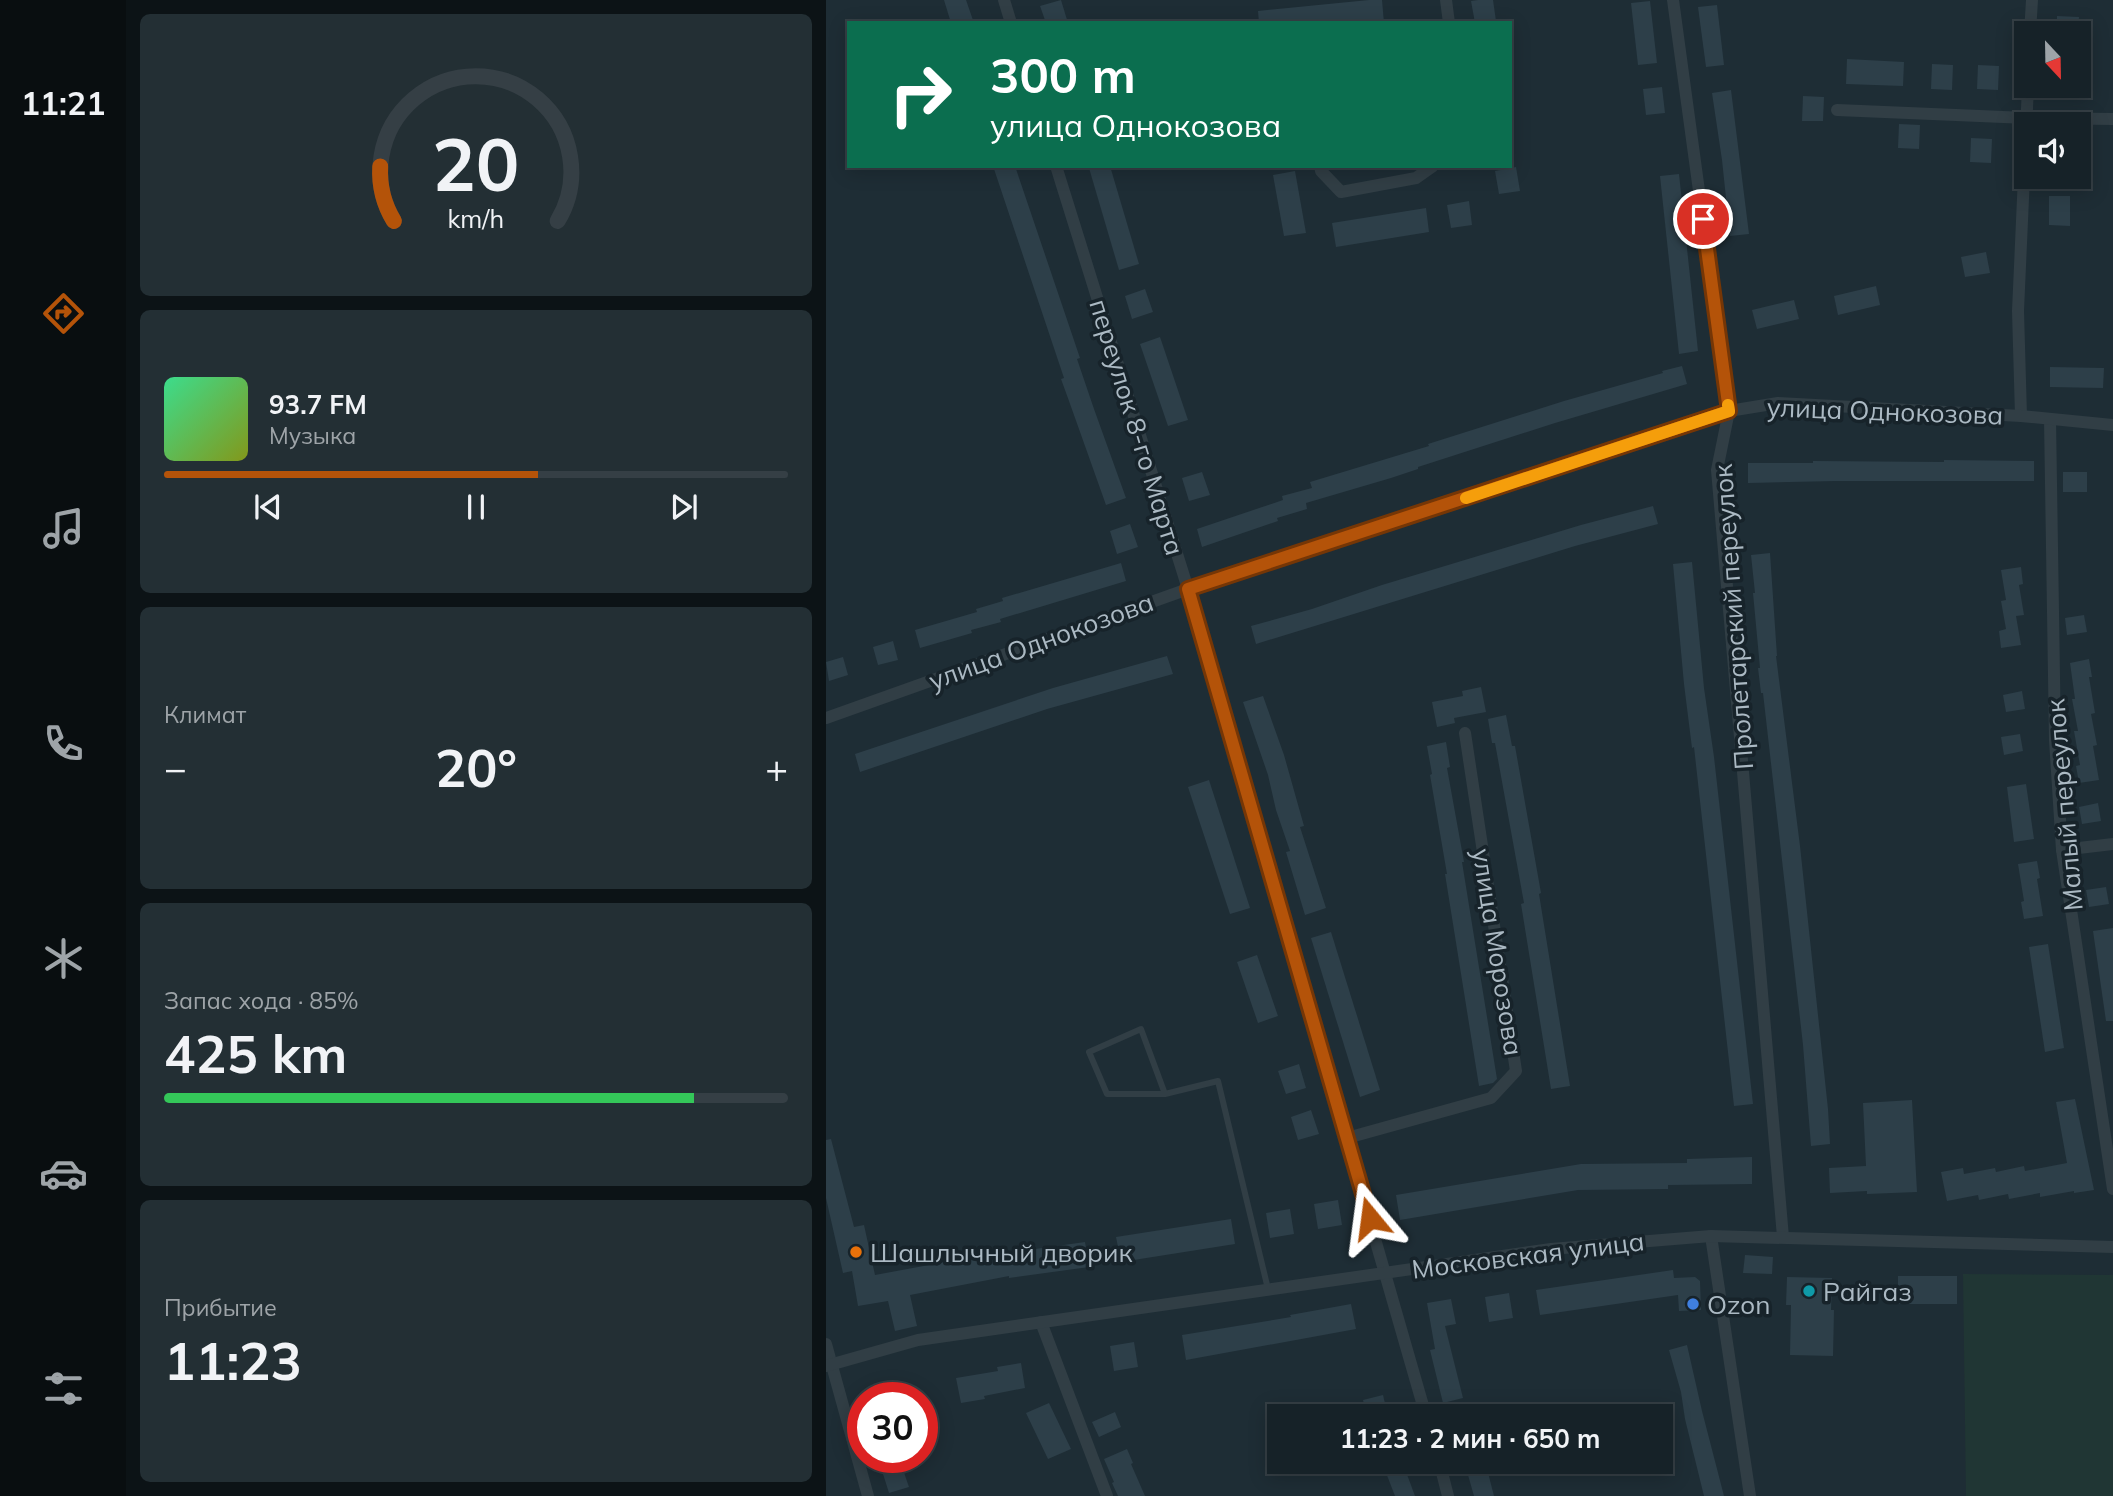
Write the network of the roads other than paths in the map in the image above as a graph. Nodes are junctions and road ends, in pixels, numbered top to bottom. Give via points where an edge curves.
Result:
1 (1004, 0) edge
2 (1446, 0) edge
3 (1673, 0) edge
4 (2032, 0) edge
5 (1010, 21) edge
6 (1449, 21) edge
7 (2031, 21) edge
8 (1837, 110) dead end
9 (2014, 117) edge
10 (2091, 119) edge
11 (2113, 119) edge
12 (1057, 168) edge
13 (1320, 168) edge
14 (1430, 168) edge
15 (2023, 189) edge
16 (1729, 411) junction
17 (2021, 416) junction
18 (2050, 419) junction
19 (2113, 425) edge
20 (1188, 589) junction
21 (826, 718) edge
22 (1465, 733) dead end
23 (2113, 844) edge
24 (2062, 850) junction
25 (1165, 1094) junction
26 (1347, 1138) junction
27 (2113, 1189) edge
28 (1711, 1236) junction
29 (1783, 1237) junction
30 (2113, 1247) edge
31 (1386, 1272) junction
32 (1268, 1289) junction
33 (1041, 1322) junction
34 (826, 1344) edge
35 (829, 1365) edge
36 (1423, 1404) edge
37 (1442, 1474) edge
38 (868, 1496) edge
39 (1107, 1496) edge
40 (1448, 1496) edge
41 (1750, 1496) edge

1 - 5 street
2 - 6 street
3 - 16 street, Пролетарский переулок
4 - 7 street
8 - 9 street
10 - 11 street
12 - 20 street, переулок 8-го Марта
13 - 14 street via 1341,192 1416,178
15 - 17 street via 2018,311
16 - 17 street, улица Однокозова via 1778,402
16 - 20 street, улица Однокозова
16 - 29 street, Пролетарский переулок via 1717,470
17 - 18 street, улица Однокозова
18 - 19 street, улица Однокозова
18 - 24 street, Малый переулок via 2055,740
20 - 21 street, улица Однокозова
20 - 26 street, переулок 8-го Марта
22 - 26 street, улица Морозова via 1516,1071 1491,1098
23 - 24 street
24 - 27 street, Малый переулок
25 - 25 lane via 1107,1094 1089,1052 1141,1029
25 - 32 lane via 1218,1081
26 - 31 street, переулок 8-го Марта
28 - 29 street, Московская улица
28 - 31 street, Московская улица via 1551,1249
28 - 41 street
29 - 30 street, Московская улица
31 - 32 street, Московская улица
31 - 36 street, переулок 8-го Марта
32 - 33 street, Московская улица
33 - 35 street, Московская улица via 918,1340
33 - 39 street
34 - 35 street
35 - 38 street
37 - 40 street

